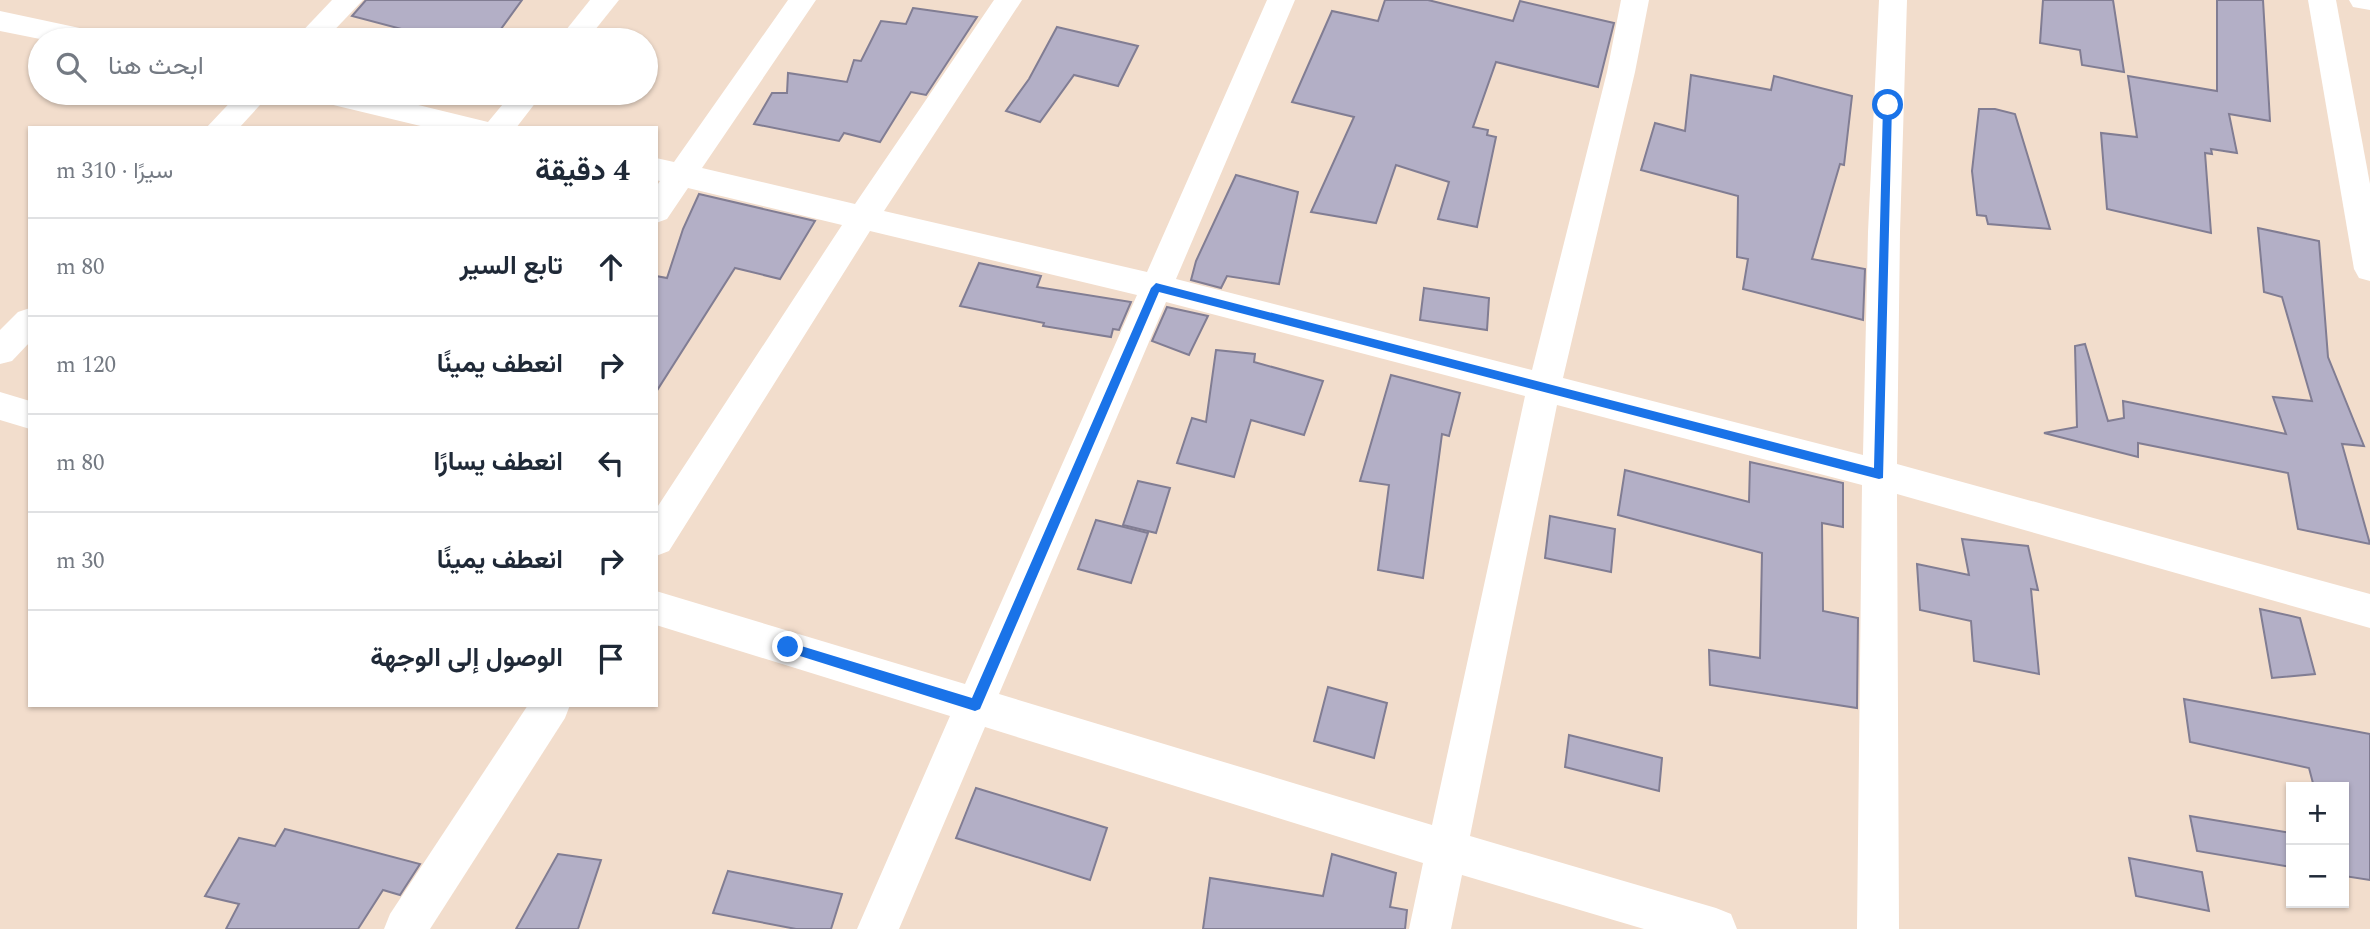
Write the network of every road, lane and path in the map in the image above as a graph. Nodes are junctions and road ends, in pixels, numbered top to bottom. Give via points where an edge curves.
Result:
1 (349, 0) edge
2 (605, 0) edge
3 (802, 0) edge
4 (1009, 0) edge
5 (1281, 0) edge
6 (1635, 0) edge
7 (1893, 0) edge
8 (2322, 0) edge
9 (2363, 0) edge
10 (2370, 1) edge
11 (0, 21) edge
12 (33, 28) edge
13 (320, 28) edge
14 (582, 28) edge
15 (244, 105) edge
16 (377, 105) edge
17 (518, 105) edge
18 (223, 126) edge
19 (467, 126) edge
20 (501, 126) edge
21 (669, 172) edge
22 (658, 205) edge
23 (863, 217) junction
24 (2370, 269) edge
25 (1156, 288) junction
26 (28, 323) edge
27 (0, 351) edge
28 (1544, 388) junction
29 (0, 405) edge
30 (28, 414) edge
31 (1879, 474) junction
32 (658, 537) edge
33 (658, 609) edge
34 (2370, 611) edge
35 (975, 705) junction
36 (550, 707) edge
37 (1447, 850) junction
38 (405, 929) edge
39 (878, 929) edge
40 (1430, 929) edge
41 (1716, 929) edge
42 (1878, 929) edge

1 - 13 street
2 - 14 street
3 - 21 street
4 - 23 street
5 - 25 street
6 - 28 street
7 - 31 street
8 - 24 street
9 - 10 street
11 - 12 street
15 - 18 street
16 - 19 street
17 - 20 street
21 - 22 street
21 - 23 street
23 - 25 street
23 - 32 street
25 - 28 street
25 - 35 street
26 - 27 street
28 - 31 street
28 - 37 street
29 - 30 street
31 - 34 street
31 - 42 street
33 - 35 street
35 - 37 street
35 - 39 street
36 - 38 street
37 - 40 street
37 - 41 street

